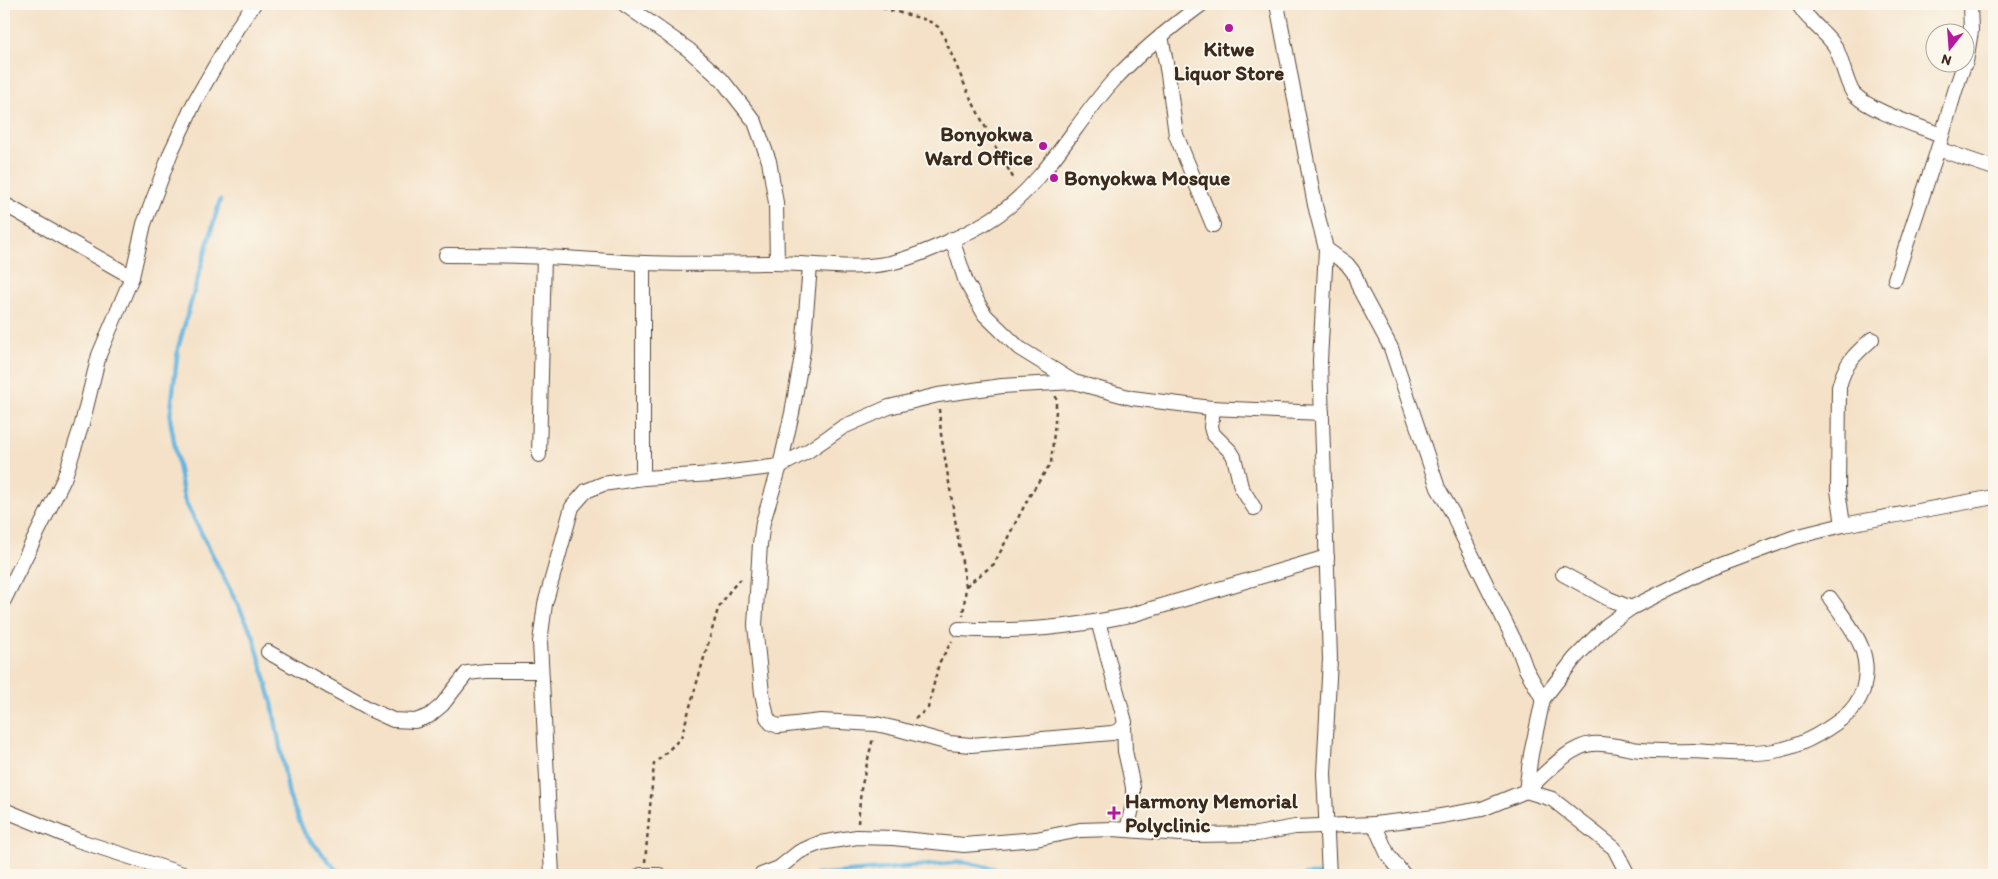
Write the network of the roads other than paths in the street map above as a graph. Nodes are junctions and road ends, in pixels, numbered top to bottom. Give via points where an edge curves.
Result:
1 (254, 4) edge
2 (624, 4) edge
3 (1202, 4) edge
4 (1278, 4) edge
5 (1798, 4) edge
6 (1970, 4) edge
7 (1970, 22) edge
8 (1161, 36) junction
9 (1963, 72) edge
10 (1940, 142) junction
11 (1994, 168) edge
12 (4, 204) edge
13 (1213, 224) dead end
14 (952, 239) junction
15 (1326, 249) junction
16 (446, 255) dead end
17 (544, 256) junction
18 (643, 263) junction
19 (777, 263) junction
20 (810, 266) junction
21 (132, 276) junction
22 (1895, 279) dead end
23 (1872, 339) dead end
24 (1074, 382) junction
25 (1213, 408) junction
26 (1322, 413) junction
27 (539, 455) dead end
28 (780, 466) junction
29 (643, 478) junction
30 (1994, 497) edge
31 (1254, 508) dead end
32 (1844, 525) junction
33 (1327, 557) junction
34 (1563, 574) dead end
35 (1830, 598) dead end
36 (4, 600) edge
37 (1631, 608) junction
38 (1098, 621) junction
39 (959, 629) road end
40 (268, 652) dead end
41 (540, 671) junction
42 (1543, 699) junction
43 (1124, 727) junction
44 (1526, 791) junction
45 (4, 810) edge
46 (1374, 824) junction
47 (1326, 825) junction
48 (1127, 830) junction
49 (186, 875) edge
50 (552, 875) edge
51 (643, 875) edge
52 (659, 875) edge
53 (761, 875) edge
54 (1329, 875) edge
55 (1404, 875) edge
56 (1628, 875) edge

1 - 21 street via 195,101 171,152 144,224
2 - 19 street via 689,50 722,80 755,122 769,161 773,186
3 - 8 street
4 - 15 street
5 - 10 street via 1835,47 1855,95
6 - 7 street
8 - 13 street via 1176,135
8 - 14 street via 1114,80 1023,194 998,214
9 - 10 street
10 - 11 street
10 - 22 street
12 - 21 street
14 - 20 street via 889,263
14 - 24 street via 966,282 985,315 1019,348
15 - 26 street via 1320,361
15 - 42 street via 1354,273 1391,348 1438,488
16 - 17 street
17 - 18 street
17 - 27 street
18 - 19 street
18 - 29 street
19 - 20 street
20 - 28 street via 803,350
21 - 36 street via 99,355 64,479
23 - 32 street via 1848,362 1839,387 1838,490
24 - 25 street via 1132,398
24 - 28 street via 938,394 889,407 843,427
25 - 26 street
25 - 31 street via 1213,434 1234,457 1241,487
26 - 33 street
28 - 29 street
28 - 43 street via 763,522 755,625 762,693 771,723 778,726 821,721 876,724 949,744 971,745 1112,733
29 - 41 street via 602,484 586,491 572,507 545,604
30 - 32 street
32 - 37 street via 1795,537 1709,569
33 - 38 street via 1131,615
33 - 47 street via 1330,659 1324,774
34 - 37 street
35 - 44 street via 1855,634 1866,657 1866,678 1861,694 1853,710 1835,724 1802,744 1755,754 1644,751 1594,743 1580,746
37 - 42 street via 1606,626 1575,658
38 - 39 street via 1045,629
38 - 43 street
40 - 41 street via 393,720 415,721 429,716 467,674
41 - 50 street
42 - 44 street
43 - 48 street via 1125,751 1133,787
44 - 46 street via 1482,810
44 - 56 street via 1552,799 1614,848
45 - 49 street via 77,840
46 - 47 street
46 - 55 street via 1388,855
47 - 48 street via 1257,834 1194,835
47 - 54 street
48 - 53 street via 1080,830 1036,839 964,845 857,837 820,843
51 - 52 street

